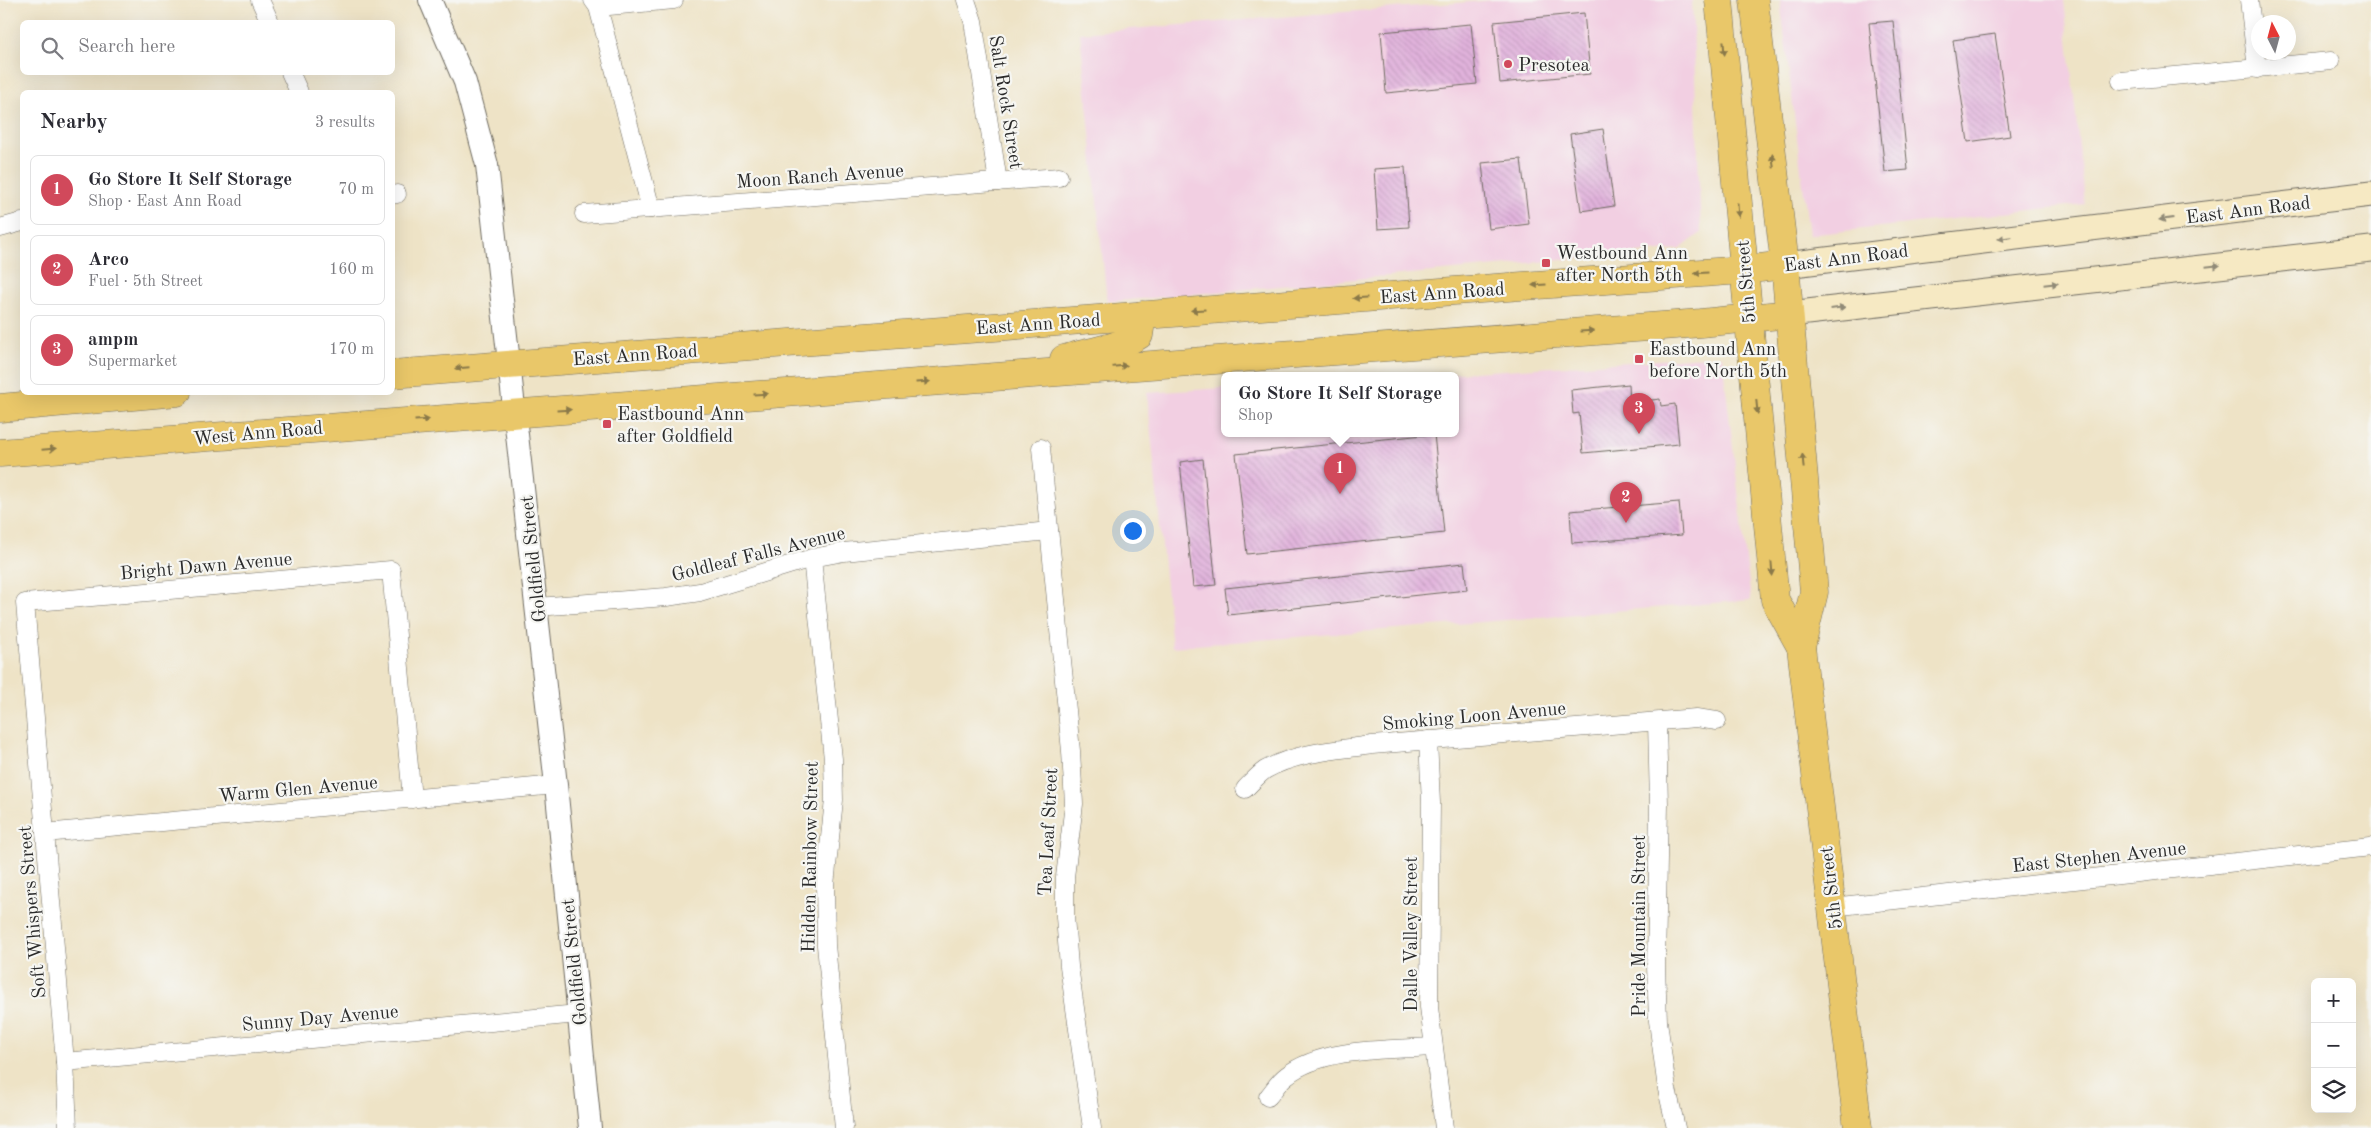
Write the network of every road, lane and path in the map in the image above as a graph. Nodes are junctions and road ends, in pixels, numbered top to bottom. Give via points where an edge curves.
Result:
1 (260, 0) edge
2 (430, 0) edge
3 (674, 0) edge
4 (966, 0) edge
5 (1719, 0) edge
6 (1754, 0) edge
7 (2249, 0) edge
8 (596, 3) edge
9 (269, 20) edge
10 (2331, 61) dead end
11 (2257, 69) junction
12 (291, 75) edge
13 (2121, 81) dead end
14 (298, 90) edge
15 (1059, 177) dead end
16 (998, 182) junction
17 (2371, 194) edge
18 (651, 209) junction
19 (584, 214) dead end
20 (20, 223) edge
21 (0, 228) edge
22 (2371, 249) edge
23 (1784, 265) junction
24 (1743, 270) junction
25 (1789, 314) junction
26 (1142, 315) junction
27 (1748, 318) junction
28 (511, 364) junction
29 (395, 374) edge
30 (1009, 375) junction
31 (143, 395) edge
32 (0, 408) edge
33 (516, 413) junction
34 (1041, 448) dead end
35 (0, 453) edge
36 (1050, 531) junction
37 (812, 558) junction
38 (25, 603) joint
39 (537, 607) junction
40 (1801, 647) junction
41 (1717, 721) dead end
42 (1656, 722) junction
43 (1428, 740) junction
44 (556, 785) junction
45 (1245, 789) dead end
46 (412, 799) junction
47 (45, 833) junction
48 (2371, 846) edge
49 (1832, 907) junction
50 (578, 1014) junction
51 (1434, 1047) junction
52 (65, 1062) junction
53 (1268, 1097) dead end
54 (68, 1128) edge
55 (590, 1128) edge
56 (844, 1128) edge
57 (1092, 1128) edge
58 (1444, 1128) edge
59 (1676, 1128) edge
60 (1858, 1128) edge

1 - 9 street
2 - 28 street, Goldfield Street via 465,82 487,164
3 - 8 street
4 - 16 street, Salt Rock Street via 973,21
5 -> 24 main road, 5th Street
23 -> 6 main road, 5th Street
7 - 11 street
8 - 18 street
10 - 11 street
11 - 13 street
12 - 14 street
15 - 16 street, Moon Ranch Avenue
16 - 18 street, Moon Ranch Avenue
17 -> 23 main road, East Ann Road
18 - 19 street, Moon Ranch Avenue
20 - 21 street
25 -> 22 main road
23 - 24 main road, East Ann Road
23 - 25 main road, 5th Street
24 -> 26 main road, East Ann Road
24 - 27 main road, 5th Street
25 - 27 main road
40 -> 25 main road, 5th Street via 1814,592
26 - 28 main road, East Ann Road
26 - 30 main road via 1139,334 1127,343
30 -> 27 main road
27 -> 40 main road, 5th Street via 1775,600
28 -> 29 main road
28 - 33 street, Goldfield Street
33 -> 30 main road
31 - 32 main road
35 -> 33 main road, West Ann Road
33 - 39 street, Goldfield Street
34 - 36 street, Tea Leaf Street
36 - 37 street, Goldleaf Falls Avenue
36 - 57 street, Tea Leaf Street via 1072,751 1074,804 1065,877 1065,917
37 - 39 street, Goldleaf Falls Avenue via 700,592
37 - 56 street, Hidden Rainbow Street via 833,759 834,800 825,885 826,945
38 - 46 street, Bright Dawn Avenue via 391,570
38 - 47 street, Soft Whispers Street
39 - 44 street, Goldfield Street
40 - 49 main road, 5th Street
41 - 42 street, Smoking Loon Avenue via 1696,718
42 - 43 street, Smoking Loon Avenue
42 - 59 street, Pride Mountain Street via 1658,1020
43 - 45 street, Smoking Loon Avenue via 1307,754 1264,771
43 - 51 street, Dalle Valley Street via 1432,803 1429,1006
44 - 46 street, Warm Glen Avenue
44 - 50 street, Goldfield Street
46 - 47 street, Warm Glen Avenue
47 - 52 street, Soft Whispers Street
48 - 49 street, East Stephen Avenue
49 - 60 main road, 5th Street
50 - 52 street, Sunny Day Avenue
50 - 55 street, Goldfield Street
51 - 53 street via 1327,1057 1286,1076
51 - 58 street, Dalle Valley Street
52 - 54 street, Soft Whispers Street

